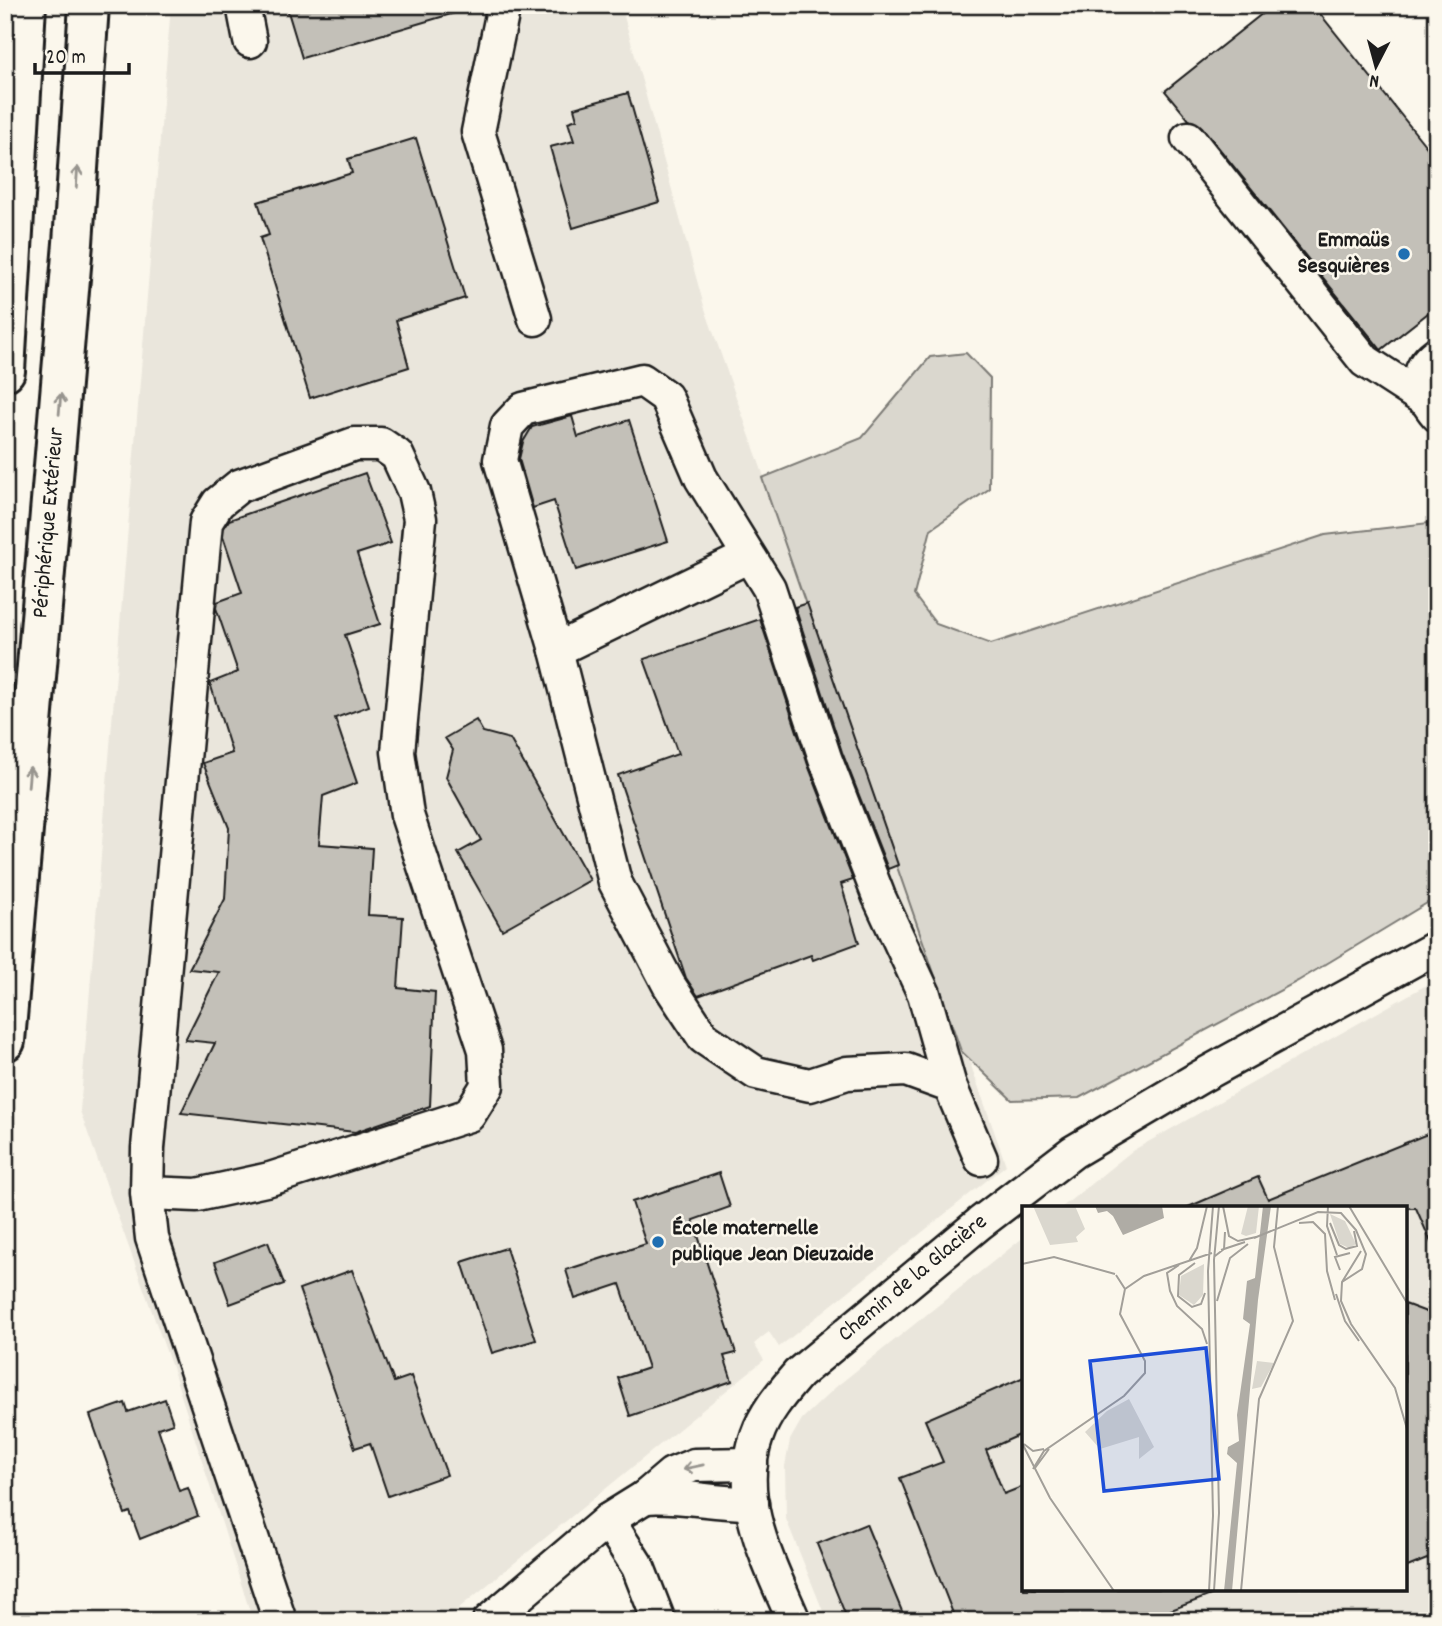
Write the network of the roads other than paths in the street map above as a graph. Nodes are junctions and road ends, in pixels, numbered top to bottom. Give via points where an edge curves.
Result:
1 (26, 5) edge
2 (89, 5) edge
3 (243, 5) edge
4 (504, 5) edge
5 (250, 41) dead end
6 (1188, 138) dead end
7 (536, 320) dead end
8 (1437, 353) edge
9 (5, 371) edge
10 (1429, 406) edge
11 (747, 557) junction
12 (556, 650) junction
13 (1437, 947) edge
14 (5, 1041) edge
15 (950, 1086) junction
16 (981, 1159) dead end
17 (147, 1193) junction
18 (751, 1464) junction
19 (645, 1497) junction
20 (752, 1503) junction
21 (608, 1520) junction
22 (280, 1621) edge
23 (489, 1621) edge
24 (659, 1621) edge
25 (794, 1621) edge

1 - 9 highway
14 -> 2 highway, Périphérique Extérieur
3 - 5 street
4 - 7 street via 478,132
6 - 10 street via 1365,361
8 - 10 street via 1428,359 1420,380
11 - 12 street
11 - 12 street via 701,478 666,397 642,380 523,409 507,426 500,460
11 - 15 street via 769,588 825,758 879,897 924,993
12 - 15 street via 615,882 669,985 704,1038 756,1073 810,1085 847,1073 906,1070
13 - 18 street, Chemin de la Glacière via 1073,1152 798,1374 774,1403 757,1436
15 - 16 street
17 - 17 street via 206,522 218,503 239,486 354,444 381,444 397,455 420,519 398,752 407,815 485,1050 487,1086 468,1115 270,1179 197,1195
17 - 22 street via 152,1238
18 -> 19 street via 694,1465 672,1474
18 - 20 street, Chemin de la Glacière
19 - 20 street via 675,1495
19 - 21 street
20 - 25 street, Chemin de la Glacière via 763,1546
21 - 23 street
21 - 24 street via 638,1567

